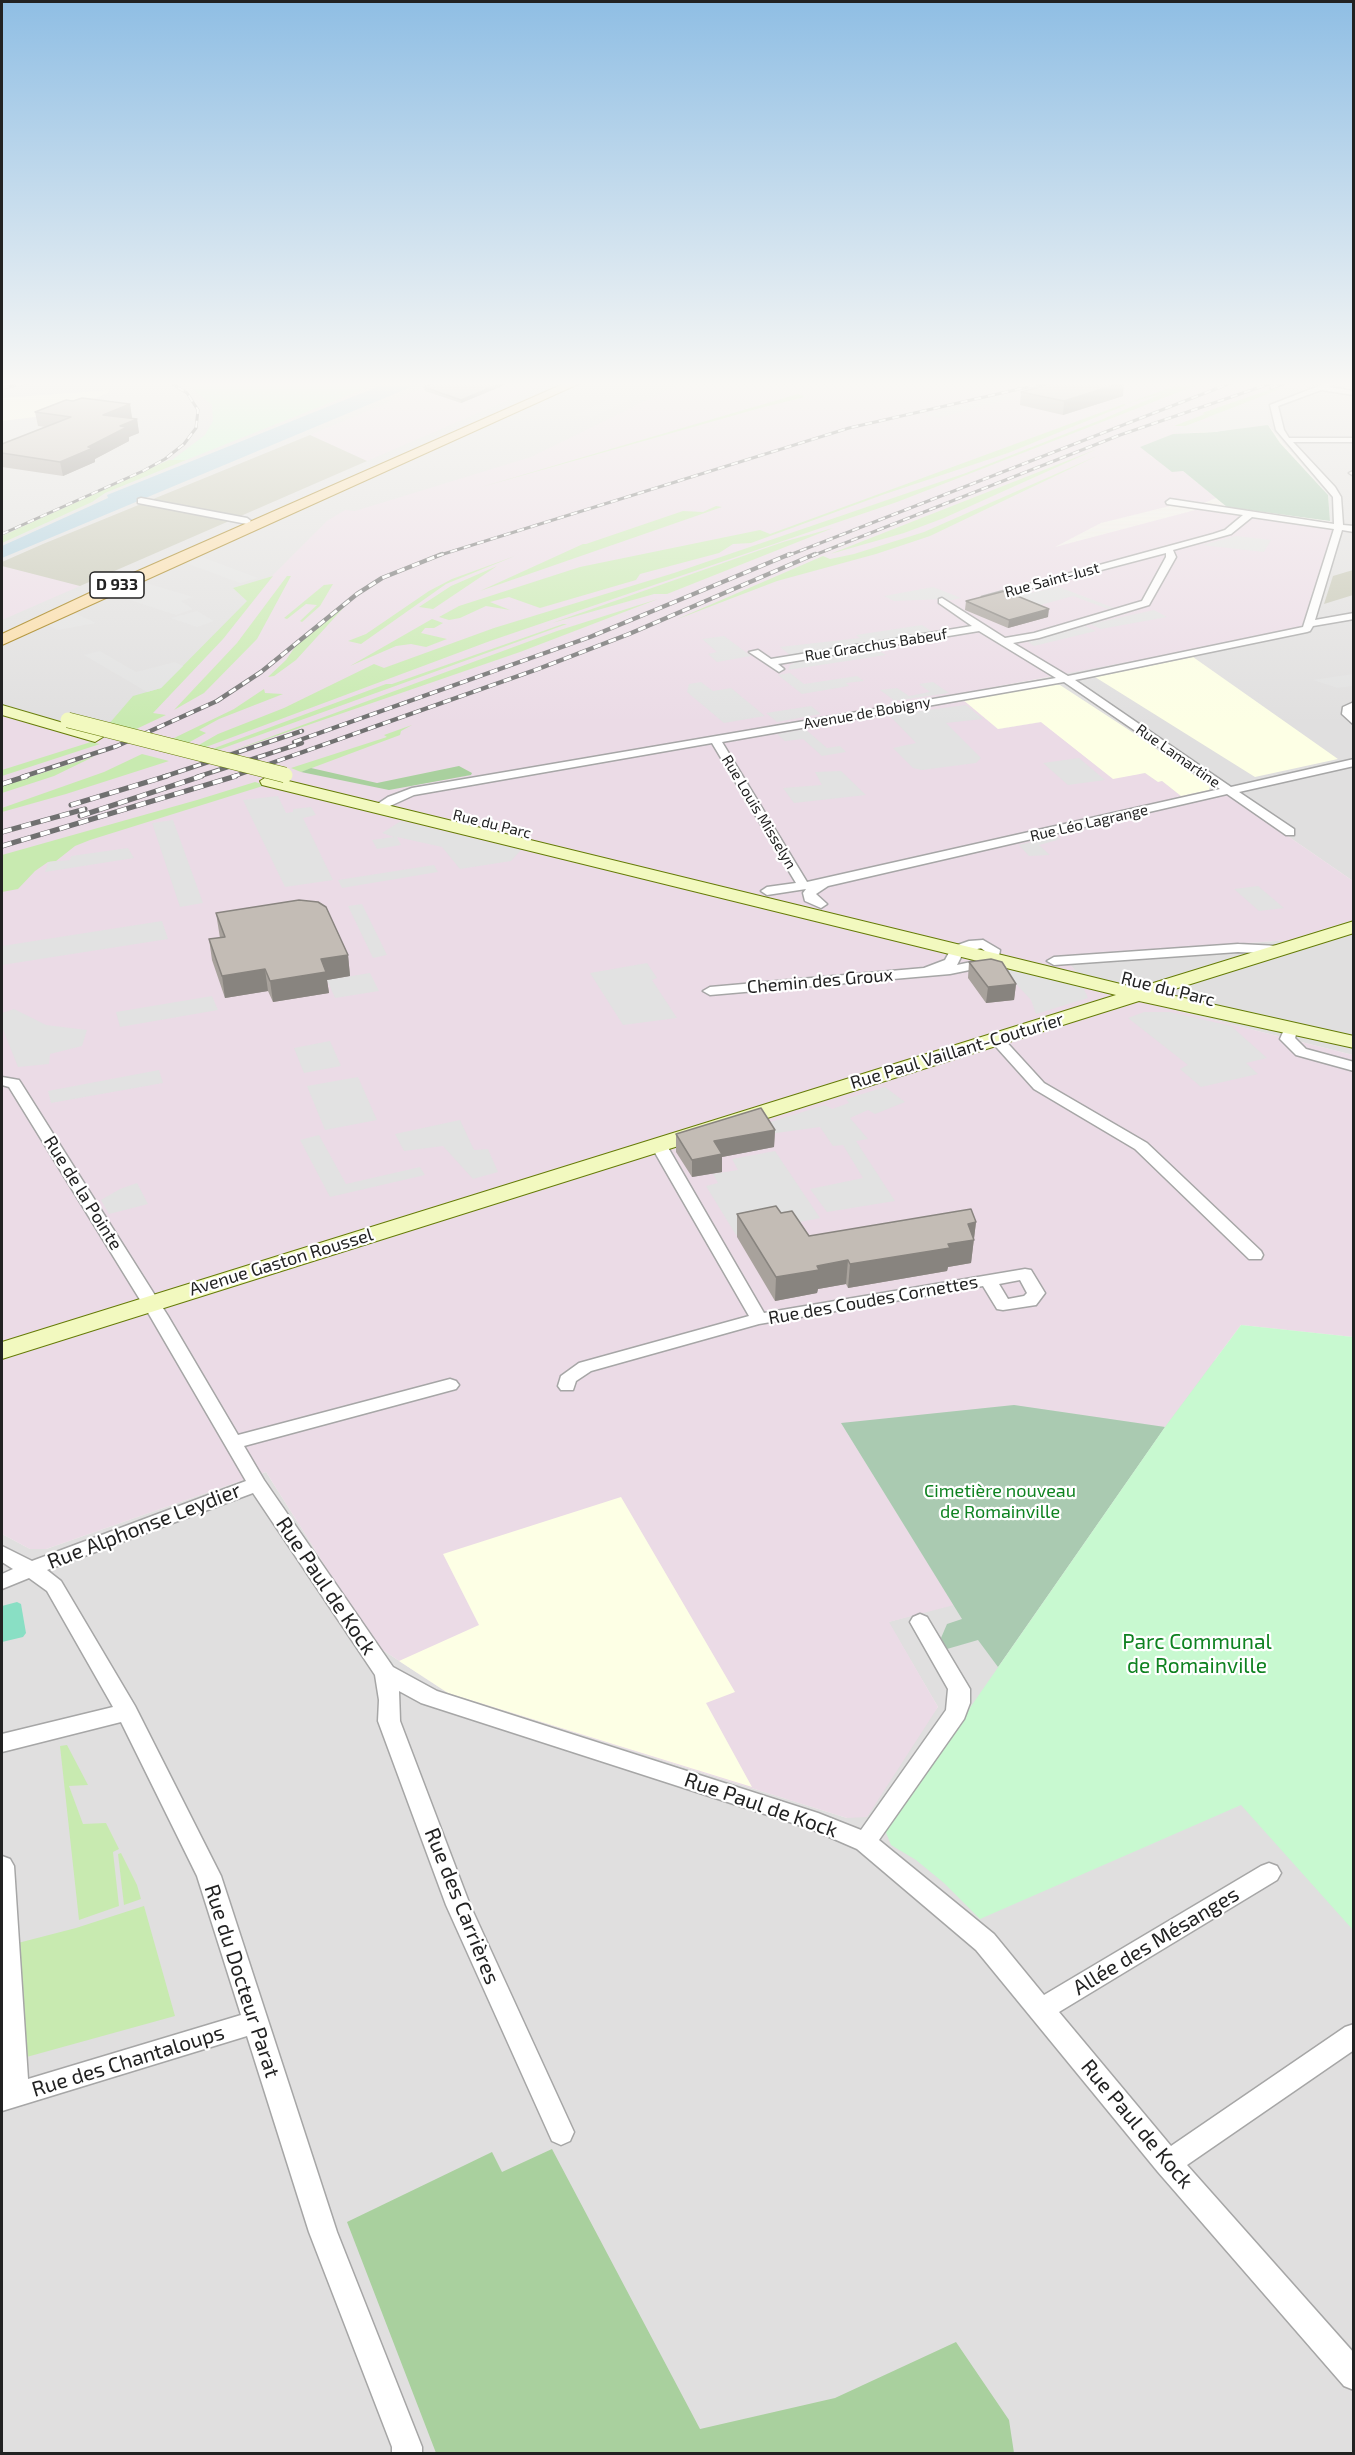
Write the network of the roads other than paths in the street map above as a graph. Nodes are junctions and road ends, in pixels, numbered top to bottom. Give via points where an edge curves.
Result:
1 (307, 496) edge
2 (320, 496) edge
3 (1336, 496) edge
4 (141, 501) dead end
5 (1170, 502) dead end
6 (1251, 513) junction
7 (247, 521) junction
8 (1339, 527) junction
9 (1353, 529) edge
10 (1165, 550) junction
11 (976, 600) edge
12 (964, 603) edge
13 (1353, 616) edge
14 (1310, 623) junction
15 (2, 626) edge
16 (981, 628) junction
17 (2, 640) edge
18 (1005, 641) junction
19 (754, 652) dead end
20 (771, 662) junction
21 (782, 671) dead end
22 (1066, 679) junction
23 (2, 703) edge
24 (1353, 705) edge
25 (2, 710) edge
26 (1353, 722) edge
27 (63, 723) junction
28 (715, 739) junction
29 (1353, 762) edge
30 (1228, 791) junction
31 (385, 803) junction
32 (1290, 832) dead end
33 (824, 883) junction
34 (803, 885) junction
35 (767, 891) junction
36 (821, 904) junction
37 (1353, 927) edge
38 (1279, 950) junction
39 (988, 951) junction
40 (956, 954) junction
41 (1054, 960) junction
42 (972, 967) junction
43 (930, 970) junction
44 (1158, 987) junction
45 (710, 991) dead end
46 (1137, 994) junction
47 (1292, 1028) junction
48 (1353, 1034) edge
49 (996, 1039) junction
50 (1353, 1042) edge
51 (1353, 1067) edge
52 (8, 1082) edge
53 (658, 1144) junction
54 (560, 1175) joint
55 (1255, 1255) dead end
56 (988, 1280) dead end
57 (151, 1304) junction
58 (759, 1319) junction
59 (2, 1351) edge
60 (450, 1385) dead end
61 (567, 1386) dead end
62 (233, 1443) junction
63 (257, 1484) junction
64 (2, 1553) edge
65 (32, 1570) junction
66 (2, 1582) edge
67 (920, 1622) dead end
68 (385, 1673) junction
69 (127, 1712) junction
70 (2, 1743) edge
71 (865, 1842) junction
72 (2, 1866) edge
73 (1269, 1873) dead end
74 (1042, 2009) junction
75 (255, 2022) junction
76 (7, 2033) edge
77 (1353, 2035) edge
78 (9, 2097) edge
79 (561, 2132) dead end
80 (1168, 2163) junction
81 (1353, 2376) edge
82 (407, 2454) edge

1 - 7 main road, D 933
2 - 17 main road, D 933
3 - 8 street
4 - 7 street
5 - 6 street
6 - 8 street
6 - 10 street, Rue Saint-Just via 1228,532
7 - 15 main road, D 933
8 - 9 street
8 - 14 street
10 - 11 street, Rue Saint-Just
10 - 18 street via 1171,557 1146,603
12 - 16 street via 947,604
13 - 14 street, Avenue de Bobigny
14 - 22 street, Avenue de Bobigny via 1307,629 1295,632
16 - 18 street
16 - 20 street, Rue Gracchus Babeuf
18 - 22 street
19 - 20 street, Rue Gracchus Babeuf
20 - 21 street, Rue Gracchus Babeuf
22 - 28 street, Avenue de Bobigny
22 - 30 street, Rue Lamartine
23 - 27 main road, Rue du Parc
24 - 26 street via 1347,714
25 - 27 main road, Rue du Parc
27 - 31 main road, Rue du Parc via 94,737
28 - 31 street, Avenue de Bobigny via 412,792
28 - 34 street, Rue Louis Misselyn
29 - 30 street, Rue Léo Lagrange
30 - 32 street, Rue Lamartine
30 - 33 street, Rue Léo Lagrange
31 - 35 main road, Rue du Parc
31 - 40 main road, Rue du Parc
33 - 34 street, Rue Léo Lagrange
33 - 36 street via 809,893 810,898
34 - 35 street, Rue Léo Lagrange
35 - 36 main road, Rue du Parc
36 - 39 main road, Rue du Parc
37 - 38 main road, Rue Paul Vaillant-Couturier
38 - 41 street via 1238,948
38 - 44 main road, Rue Paul Vaillant-Couturier
39 - 40 main road, Rue du Parc
39 - 41 main road, Rue du Parc
39 - 42 street, Chemin des Groux
39 - 46 main road, Rue du Parc
40 - 42 street via 957,963
40 - 43 street, Chemin des Groux via 943,967
41 - 44 main road, Rue du Parc
42 - 43 street, Chemin des Groux
43 - 45 street, Chemin des Groux
44 - 46 main road, Rue Paul Vaillant-Couturier
44 - 48 main road, Rue du Parc
46 - 47 main road, Rue du Parc
46 - 49 main road, Rue Paul Vaillant-Couturier
47 - 50 main road, Rue du Parc
47 - 51 street via 1287,1039 1301,1052
49 - 53 main road, Rue Paul Vaillant-Couturier
49 - 55 street via 1039,1086 1141,1146
52 - 57 street, Rue de la Pointe
53 - 54 main road, Rue Paul Vaillant-Couturier
53 - 58 street, Rue des Coudes Cornettes
54 - 57 main road, Avenue Gaston Roussel
56 - 58 street, Rue des Coudes Cornettes
57 - 59 main road, Avenue Gaston Roussel
57 - 62 street, Rue Paul de Kock
58 - 61 street, Rue des Coudes Cornettes via 585,1367 567,1380
60 - 62 street
62 - 63 street, Rue Paul de Kock
63 - 65 street, Rue Alphonse Leydier
63 - 68 street, Rue Paul de Kock
64 - 65 street, Rue du Docteur Parat
65 - 66 street, Rue Alphonse Leydier
65 - 69 street, Rue du Docteur Parat via 54,1586
67 - 71 street via 959,1689 959,1703 956,1713
68 - 71 street, Rue Paul de Kock via 429,1697 818,1822
68 - 79 street, Rue des Carrières via 389,1721 458,1905
69 - 70 street
69 - 75 street, Rue du Docteur Parat via 209,1876
71 - 74 street, Rue Paul de Kock via 985,1942
72 - 76 street
73 - 74 street, Allée des Mésanges
74 - 80 street, Rue Paul de Kock
75 - 78 street, Rue des Chantaloups
75 - 82 street, Rue du Docteur Parat via 323,2232
76 - 78 street
77 - 80 street
80 - 81 street, Rue Paul de Kock

